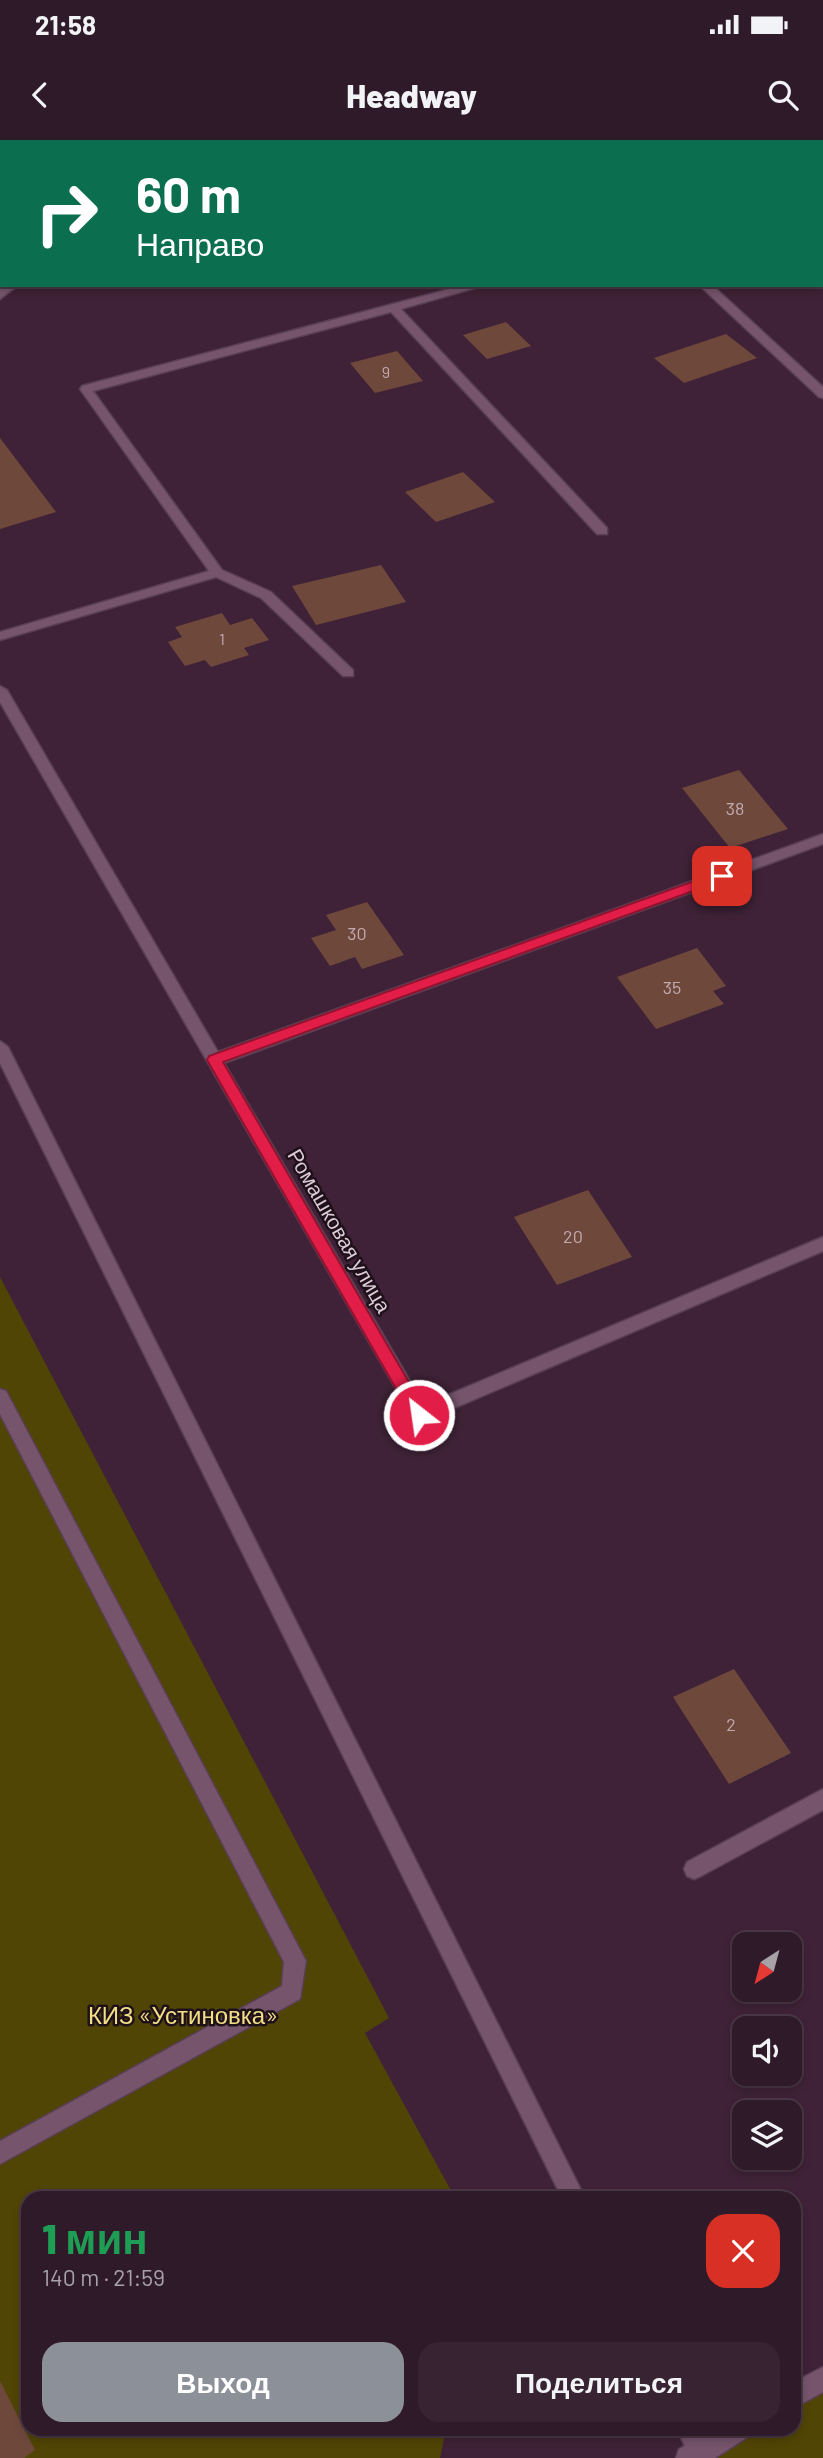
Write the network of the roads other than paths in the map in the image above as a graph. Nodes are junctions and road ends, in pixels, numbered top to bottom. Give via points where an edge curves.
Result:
1 (472, 287) edge
2 (707, 287) edge
3 (394, 308) junction
4 (823, 394) edge
5 (603, 531) dead end
6 (217, 573) junction
7 (0, 636) edge
8 (348, 673) dead end
9 (0, 690) edge
10 (823, 839) edge
11 (0, 1047) edge
12 (214, 1060) junction
13 (823, 1244) edge
14 (0, 1396) edge
15 (823, 1799) edge
16 (694, 1869) dead end
17 (0, 2153) edge
18 (570, 2191) edge
19 (823, 2379) edge
20 (801, 2392) edge
21 (691, 2436) edge
22 (727, 2436) edge
23 (697, 2456) edge

1 - 3 street
2 - 4 street
3 - 5 street
3 - 6 street via 86,389
6 - 7 street
6 - 8 street via 266,595
9 - 12 street, Ромашковая улица
10 - 12 street
11 - 18 street
12 - 13 street, Ромашковая улица via 419,1415
14 - 17 street via 295,1961 292,1992
15 - 16 street
19 - 20 street
21 - 23 street
22 - 23 street

